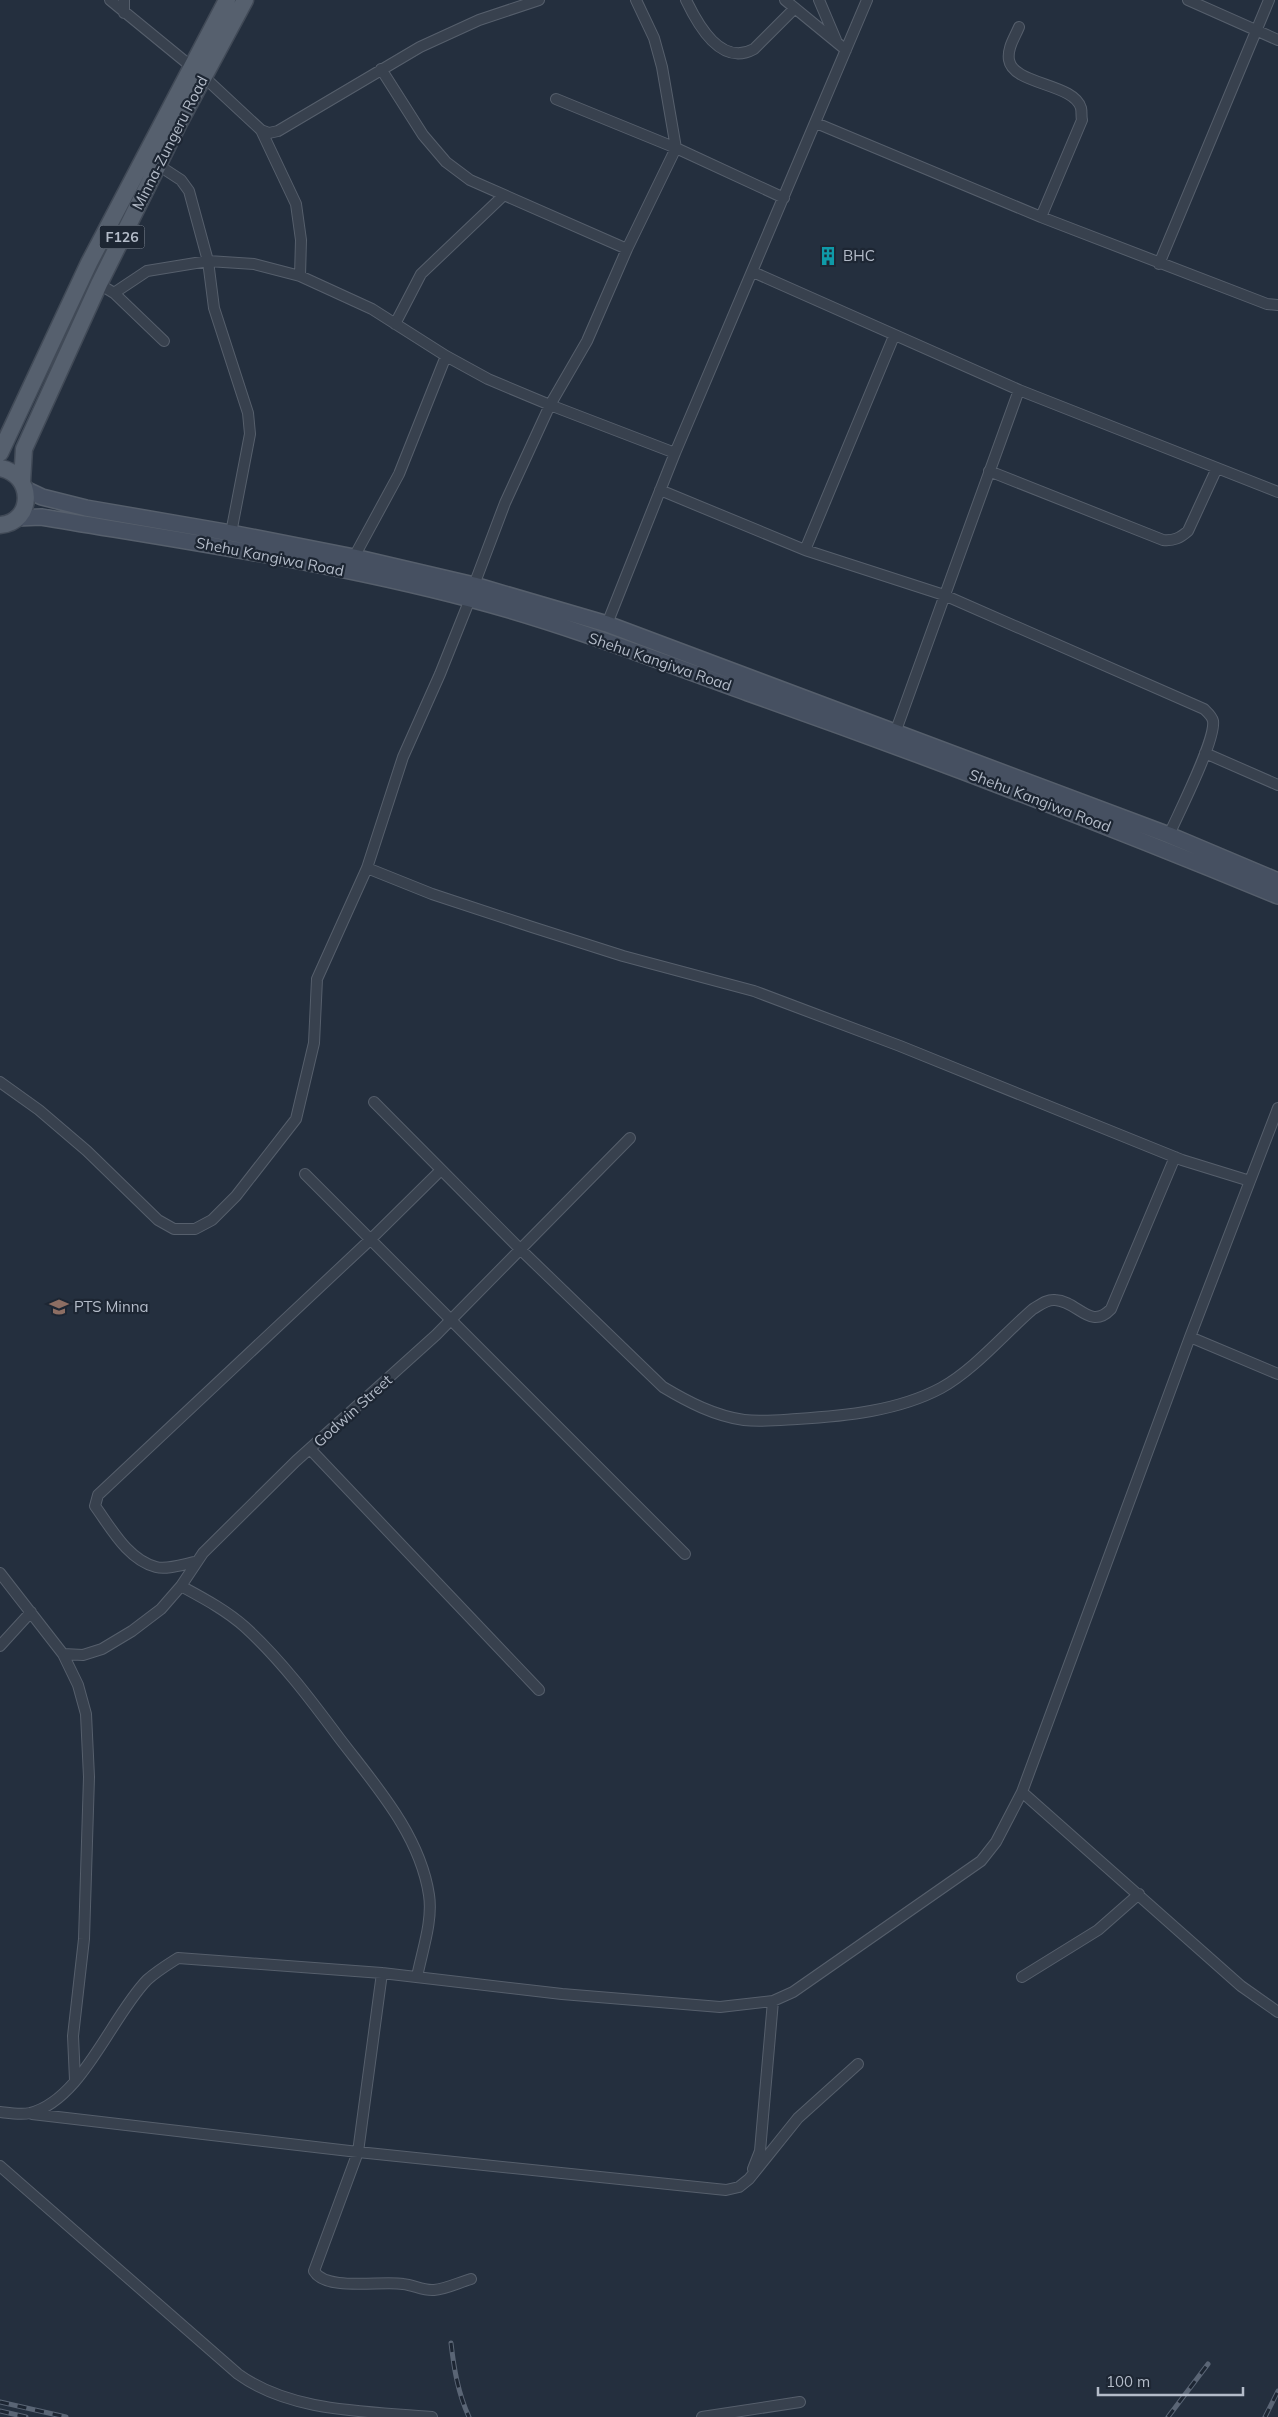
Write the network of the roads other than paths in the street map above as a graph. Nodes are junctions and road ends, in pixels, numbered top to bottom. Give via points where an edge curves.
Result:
1 (110, 0) edge
2 (124, 0) edge
3 (226, 0) edge
4 (245, 0) edge
5 (539, 0) edge
6 (636, 0) edge
7 (686, 0) edge
8 (785, 0) edge
9 (819, 0) edge
10 (867, 0) edge
11 (1188, 0) edge
12 (1270, 0) edge
13 (795, 8) junction
14 (124, 13) junction
15 (1019, 27) dead end
16 (1258, 30) junction
17 (1278, 40) edge
18 (838, 43) junction
19 (846, 50) junction
20 (191, 66) junction
21 (381, 69) junction
22 (204, 77) junction
23 (556, 100) dead end
24 (816, 123) junction
25 (260, 130) junction
26 (676, 148) junction
27 (158, 165) junction
28 (504, 195) junction
29 (784, 198) junction
30 (1041, 217) junction
31 (627, 249) junction
32 (208, 261) junction
33 (1159, 264) junction
34 (752, 272) junction
35 (300, 276) junction
36 (99, 284) junction
37 (114, 293) junction
38 (1278, 305) edge
39 (394, 324) junction
40 (894, 336) junction
41 (164, 341) dead end
42 (446, 356) junction
43 (1019, 390) junction
44 (550, 405) junction
45 (0, 453) edge
46 (676, 453) junction
47 (0, 468) edge
48 (1217, 468) junction
49 (989, 471) junction
50 (24, 485) junction
51 (660, 490) junction
52 (1278, 492) edge
53 (5, 525) edge
54 (230, 533) junction
55 (806, 550) junction
56 (354, 558) junction
57 (472, 592) junction
58 (944, 595) junction
59 (607, 624) junction
60 (894, 733) junction
61 (1205, 753) junction
62 (1278, 785) edge
63 (1169, 835) junction
64 (367, 868) junction
65 (1278, 881) edge
66 (1278, 896) edge
67 (0, 1082) edge
68 (374, 1102) dead end
69 (1278, 1108) edge
70 (630, 1138) dead end
71 (1175, 1157) junction
72 (441, 1170) junction
73 (306, 1174) dead end
74 (1250, 1181) junction
75 (371, 1239) junction
76 (520, 1249) junction
77 (452, 1318) junction
78 (1190, 1337) junction
79 (1278, 1374) edge
80 (310, 1448) junction
81 (685, 1554) dead end
82 (195, 1562) junction
83 (0, 1573) edge
84 (181, 1586) junction
85 (31, 1612) junction
86 (0, 1646) edge
87 (63, 1654) junction
88 (539, 1690) dead end
89 (1022, 1792) junction
90 (1139, 1894) junction
91 (382, 1973) junction
92 (417, 1977) junction
93 (1022, 1977) dead end
94 (773, 2001) junction
95 (1278, 2012) edge
96 (858, 2064) dead end
97 (75, 2080) junction
98 (0, 2112) edge
99 (28, 2114) junction
100 (358, 2152) junction
101 (0, 2166) edge
102 (749, 2179) junction
103 (471, 2278) dead end
104 (800, 2402) dead end
105 (432, 2417) edge
106 (702, 2417) edge

1 - 14 street
2 - 14 street
3 - 20 main road, Minna-Zungeru Road / F126
4 - 22 main road, Minna-Zungeru Road / F126
5 - 21 street via 454,30
6 - 26 street via 654,38 662,67
7 - 13 street via 717,47 735,55 754,50
8 - 13 street
9 - 18 street
10 - 19 street
11 - 16 street
12 - 16 street
13 - 18 street
14 - 20 street
15 - 30 street via 1009,49 1009,62 1016,71 1072,96 1081,107 1082,120
16 - 17 street
16 - 33 street
18 - 19 street
19 - 24 street
20 - 22 street
20 - 45 main road, Minna-Zungeru Road / F126 via 89,263
21 - 25 street via 278,131
21 - 28 street via 423,135 446,162 470,180
22 - 25 street
22 - 27 main road, Minna-Zungeru Road / F126
23 - 26 street
24 - 29 street
24 - 30 street
25 - 35 street via 300,216
26 - 29 street
26 - 31 street
27 - 32 street via 181,180 188,191
27 - 36 main road, Minna-Zungeru Road / F126
28 - 31 street
28 - 39 street via 421,274
29 - 34 street
30 - 33 street
31 - 44 street via 587,341
32 - 35 street via 254,264
32 - 37 street via 148,271
32 - 54 street via 214,308 248,413 250,434
33 - 38 street via 1267,304
34 - 40 street
34 - 46 street
35 - 39 street via 363,305
36 - 37 street
36 - 50 main road, Minna-Zungeru Road / F126 via 24,449
37 - 41 street
39 - 42 street
40 - 43 street
40 - 55 street
42 - 44 street via 488,379
42 - 56 street via 398,474
43 - 48 street
43 - 49 street
44 - 46 street
44 - 57 street via 505,504
46 - 51 street
47 - 50 main road via 10,470
48 - 49 street via 1188,531 1181,538 1171,540 1163,540
48 - 52 street
49 - 58 street
50 - 53 main road, F126 via 25,505
50 - 54 main road, Shehu Kangiwa Road via 42,497 86,508
51 - 55 street
51 - 59 street
53 - 57 main road, Shehu Kangiwa Road via 41,517
54 - 56 main road, Shehu Kangiwa Road
55 - 58 street
56 - 57 main road, Shehu Kangiwa Road
57 - 59 main road, Shehu Kangiwa Road
57 - 64 street via 440,674 402,757
57 - 66 main road, Shehu Kangiwa Road via 890,743
58 - 60 street
58 - 61 street via 1204,709 1213,721
59 - 60 main road, Shehu Kangiwa Road
60 - 63 main road, Shehu Kangiwa Road
61 - 62 street
61 - 63 street
63 - 65 main road, Shehu Kangiwa Road
64 - 67 street via 317,980 314,1043 296,1119 236,1196 212,1220 195,1229 174,1229 158,1220 46,1116
64 - 71 street via 432,894 623,956 754,991
68 - 72 street
69 - 74 street
70 - 76 street, Godwin Street
71 - 74 street
71 - 76 street via 1111,1309 1103,1317 1095,1318 1056,1300 1045,1301 942,1387 877,1410 834,1416 744,1420 713,1412 686,1400 663,1387
72 - 75 street
72 - 76 street
73 - 75 street
74 - 78 street
75 - 77 street
75 - 82 street via 98,1494 95,1506 138,1559 156,1567
76 - 77 street, Godwin Street
77 - 80 street, Godwin Street
77 - 81 street
78 - 79 street
78 - 89 street
80 - 82 street, Godwin Street
80 - 88 street
82 - 84 street, Godwin Street
83 - 85 street
84 - 87 street, Godwin Street via 161,1610 125,1636 83,1655
84 - 92 street via 215,1605 244,1627 307,1694 376,1785 408,1834 421,1862 429,1896 427,1929
85 - 86 street
85 - 87 street
87 - 97 street via 78,1684 86,1714 89,1777 84,1939 72,2036
89 - 90 street
89 - 94 street via 996,1842 981,1861 793,1992
90 - 93 street via 1098,1930
90 - 95 street via 1241,1986
91 - 92 street
91 - 97 street via 178,1958 146,1981
91 - 100 street
92 - 94 street via 562,1994 720,2007
94 - 102 street via 760,2151
96 - 102 street via 798,2118
97 - 99 street via 58,2100
98 - 99 street
99 - 100 street
100 - 102 street via 726,2190 739,2187
100 - 103 street via 314,2271 317,2276 358,2285 404,2284 424,2290 435,2290
101 - 105 street via 254,2386 280,2396 348,2409
104 - 106 street

